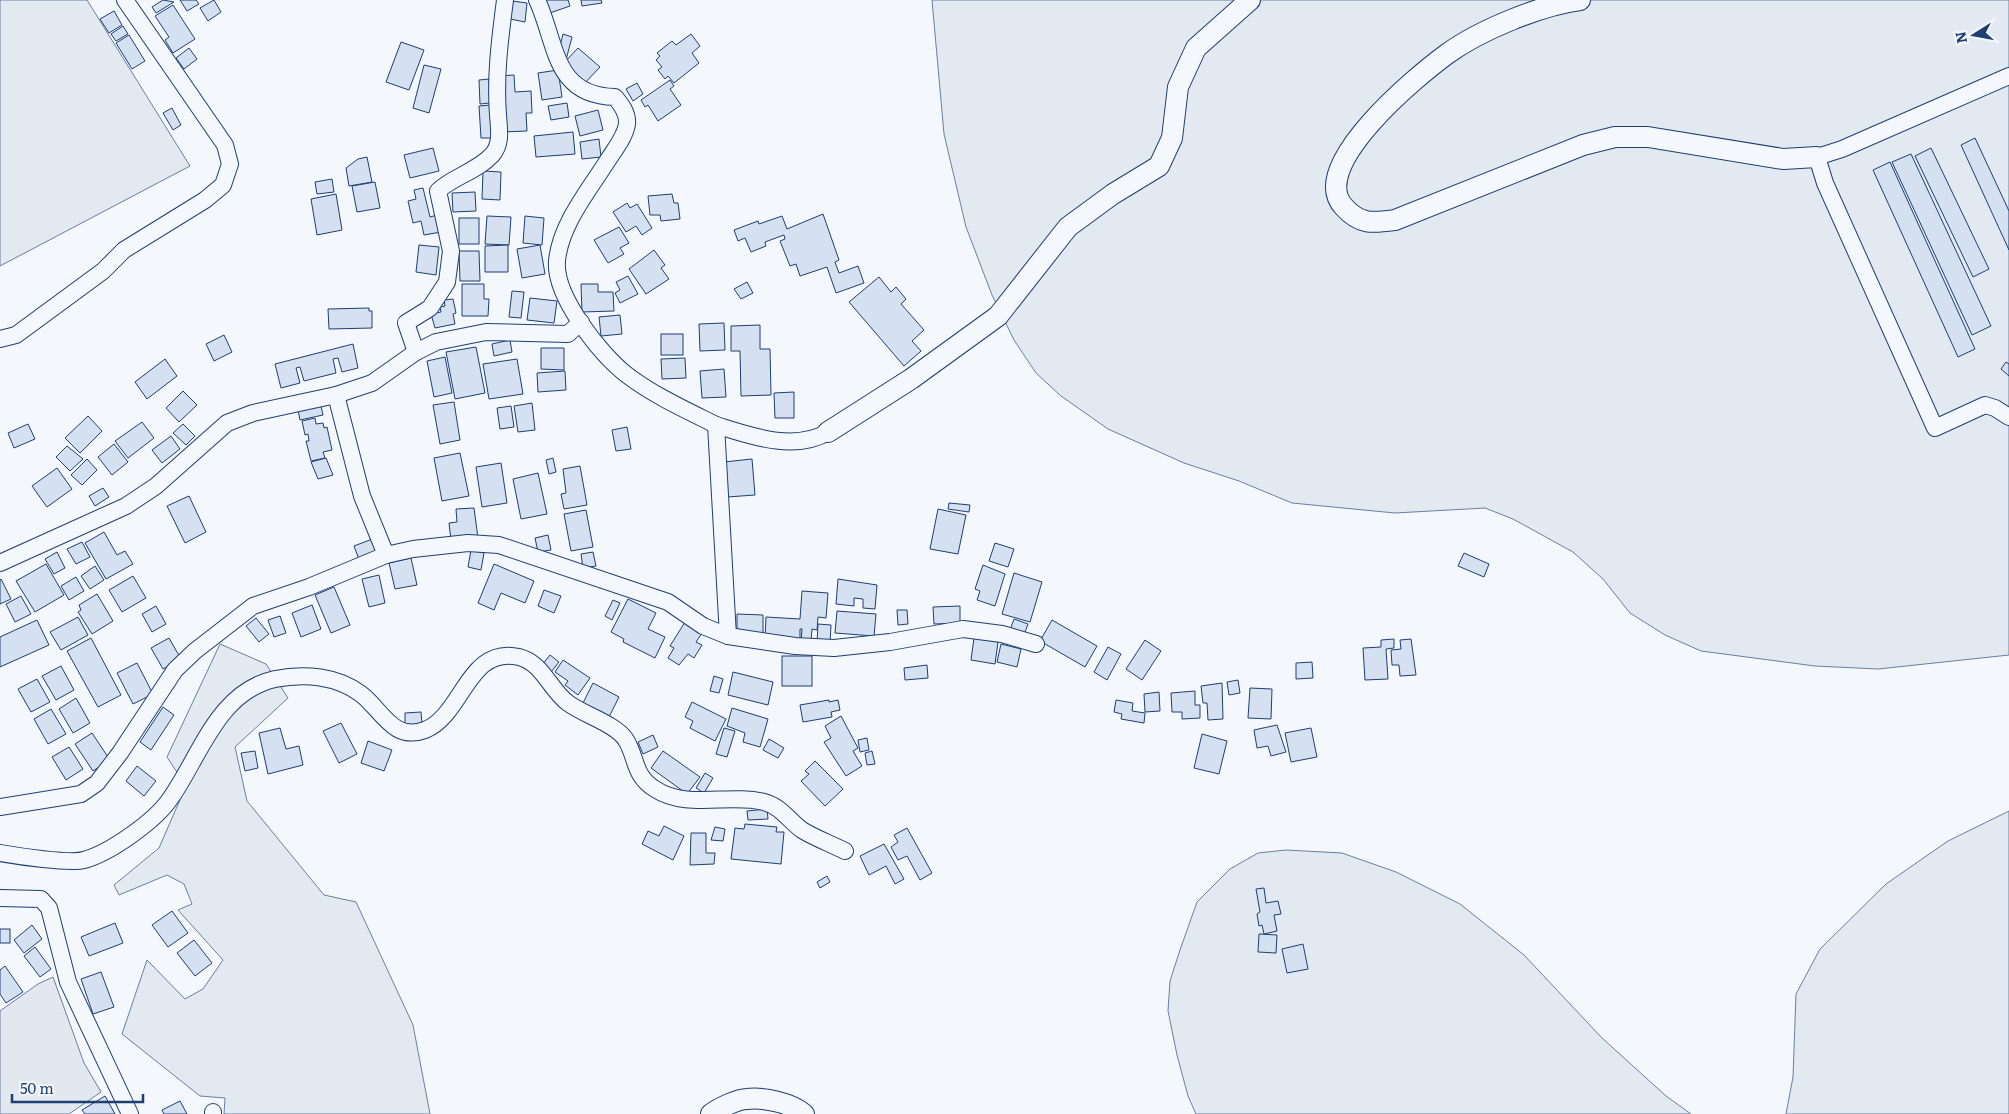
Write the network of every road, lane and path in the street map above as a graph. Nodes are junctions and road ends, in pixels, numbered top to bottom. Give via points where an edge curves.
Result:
1 (125, 0) edge
2 (506, 0) edge
3 (536, 0) edge
4 (1250, 0) edge
5 (1580, 0) edge
6 (2009, 76) edge
7 (1817, 157) junction
8 (581, 322) junction
9 (0, 339) edge
10 (416, 352) junction
11 (336, 395) junction
12 (2009, 417) edge
13 (716, 425) junction
14 (828, 432) joint
15 (386, 555) junction
16 (0, 563) edge
17 (728, 636) junction
18 (1036, 644) dead end
19 (0, 807) edge
20 (845, 851) dead end
21 (0, 853) edge
22 (0, 898) edge
23 (130, 1114) edge
24 (711, 1114) edge
25 (804, 1114) edge

1 - 9 street via 225,145 230,164 222,185 205,200 124,250 103,271 16,335
2 - 10 street via 497,60 500,138 493,155 438,191 451,251 447,282 430,308 406,323
3 - 8 street via 558,63 569,78 582,90 597,97 615,97 623,107 627,122 623,138 576,211 560,243 556,262 560,282
4 - 14 street via 1196,48 1178,87 1172,138 1159,166 1068,227 998,316 911,379
5 - 7 street via 1561,2 1500,25 1449,52 1398,94 1354,143 1335,178 1337,200 1350,215 1369,223 1395,220 1583,145 1615,137 1648,137 1783,159
6 - 7 street
7 - 12 street via 1825,183 1935,428 1985,405
8 - 10 street via 568,334 486,332 436,342
8 - 13 street via 598,346 626,374
10 - 11 street via 372,382
11 - 15 street via 362,496
11 - 16 street via 254,413 227,423 156,486 126,506
13 - 14 street via 788,442 816,439
13 - 17 street
15 - 17 street via 468,543 498,545 668,602 703,626
15 - 19 street via 253,606 194,651 175,670 97,784 81,794
17 - 18 street via 834,648 963,629 1002,634
20 - 21 street via 805,832 781,809 763,802 694,800 655,789 641,776 626,740 616,731 566,702 536,666 506,655 490,658 475,672 439,722 424,730 406,733 396,730 362,695 340,682 314,676 275,679 254,687 232,703 203,740 169,800 114,846 83,860
22 - 23 street via 41,899 49,908 68,982
24 - 25 street via 746,1099 772,1101

